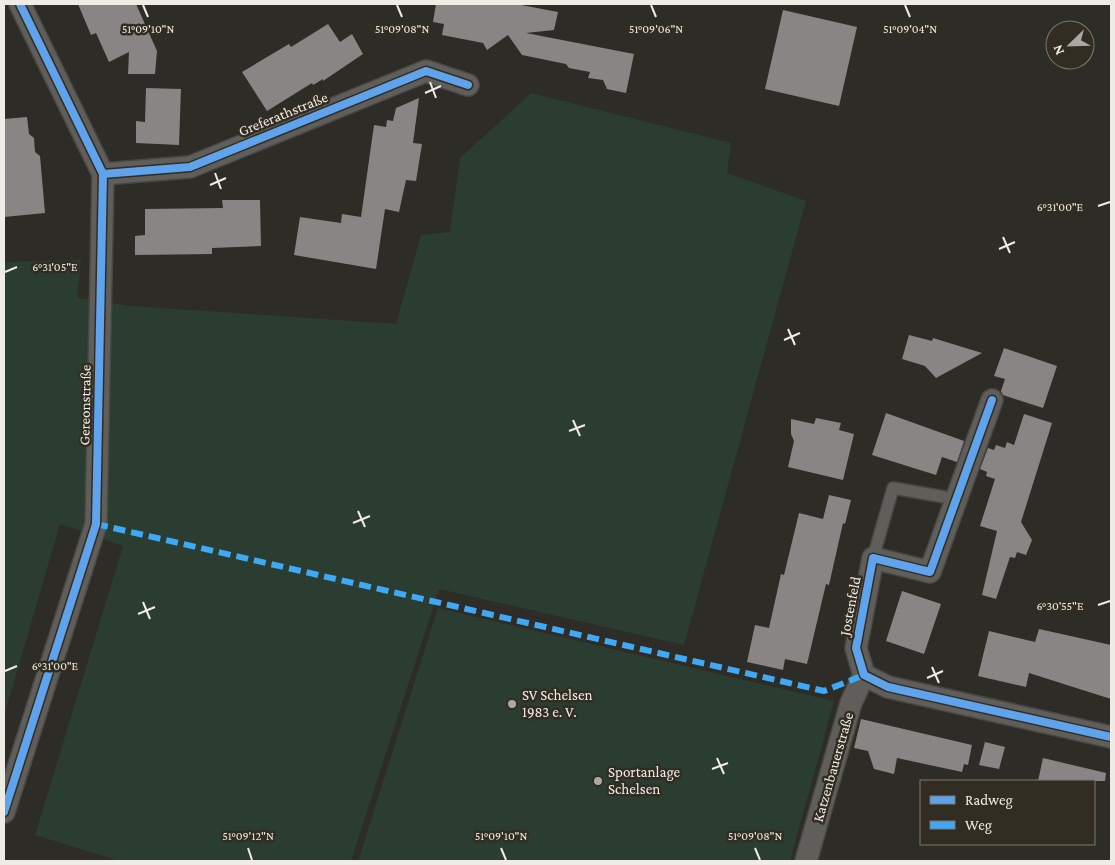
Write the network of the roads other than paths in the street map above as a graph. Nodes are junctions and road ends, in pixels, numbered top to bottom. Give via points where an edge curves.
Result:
1 (20, 4) edge
2 (468, 85) dead end
3 (103, 174) junction
4 (992, 400) dead end
5 (956, 499) junction
6 (873, 558) junction
7 (864, 675) junction
8 (1111, 737) edge
9 (4, 812) edge
10 (806, 861) edge

1 - 3 street, Gereonstraße
2 - 3 street, Greferathstraße via 426,71 190,167
3 - 9 street, Gereonstraße via 96,524
4 - 5 street
5 - 6 street via 930,572
5 - 6 lane via 893,488
6 - 7 street, Jostenfeld via 856,648
7 - 8 street via 888,687
7 - 10 street, Katzenbauerstraße via 851,703

